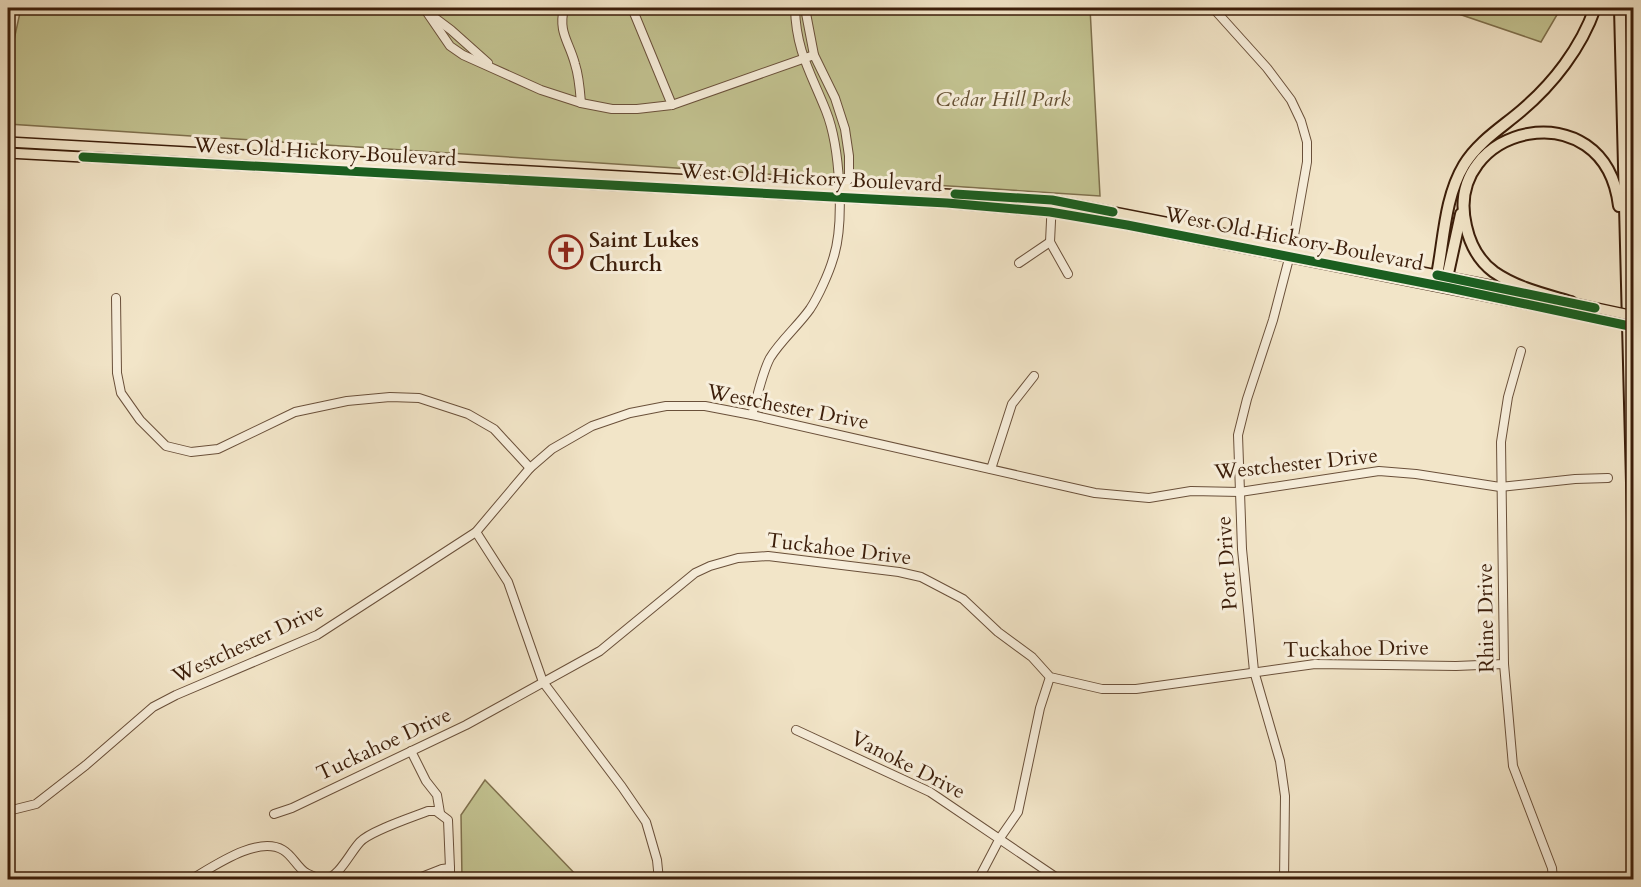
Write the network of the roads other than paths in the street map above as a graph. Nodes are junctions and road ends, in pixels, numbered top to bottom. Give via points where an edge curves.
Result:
1 (564, 8) edge
2 (632, 8) edge
3 (795, 8) edge
4 (806, 8) edge
5 (1213, 8) edge
6 (1595, 8) edge
7 (1620, 8) edge
8 (426, 10) edge
9 (814, 55) junction
10 (803, 60) junction
11 (501, 72) junction
12 (581, 103) junction
13 (672, 105) junction
14 (8, 141) edge
15 (8, 153) edge
16 (1466, 191) junction
17 (841, 193) junction
18 (1052, 200) junction
19 (1050, 212) junction
20 (1050, 242) junction
21 (1290, 251) junction
22 (1019, 263) dead end
23 (1068, 274) dead end
24 (1441, 281) junction
25 (1626, 295) junction
26 (116, 298) dead end
27 (1571, 302) junction
28 (1592, 312) junction
29 (1634, 316) edge
30 (1634, 327) edge
31 (1521, 351) dead end
32 (1034, 376) dead end
33 (752, 415) junction
34 (530, 468) junction
35 (992, 469) junction
36 (1608, 478) dead end
37 (1500, 487) junction
38 (1240, 492) junction
39 (476, 532) junction
40 (1634, 561) edge
41 (1504, 664) junction
42 (1254, 671) junction
43 (1050, 676) junction
44 (543, 682) junction
45 (796, 730) dead end
46 (411, 751) junction
47 (8, 811) edge
48 (440, 813) junction
49 (274, 814) dead end
50 (1000, 838) junction
51 (450, 868) junction
52 (305, 876) edge
53 (190, 879) edge
54 (323, 879) edge
55 (414, 879) edge
56 (450, 879) edge
57 (659, 879) edge
58 (978, 879) edge
59 (1060, 879) edge
60 (1284, 879) edge
61 (1553, 879) edge

1 - 12 street via 562,34 575,64
2 - 13 street
3 - 10 street
4 - 9 street
5 - 21 street, Port Drive via 1291,100 1301,121 1307,162
6 - 24 highway via 1558,73 1477,148 1463,167 1453,190
7 - 25 highway
8 - 11 street
8 - 11 street via 450,46
9 - 10 street
9 - 17 street via 845,129 849,178
10 - 13 street
10 - 17 street via 830,122
11 - 12 street
12 - 13 street via 624,110
14 - 17 main road, West Old Hickory Boulevard
15 - 17 main road, West Old Hickory Boulevard
16 - 24 highway
16 - 25 highway via 1477,165 1510,138 1549,132 1588,147 1606,164 1618,196
16 - 27 highway via 1467,230 1485,263 1523,288
17 - 18 main road, West Old Hickory Boulevard
17 - 19 main road, West Old Hickory Boulevard
17 - 33 street via 834,258 811,307 770,359
18 - 19 street
18 - 21 main road, West Old Hickory Boulevard
19 - 20 street
19 - 21 main road, West Old Hickory Boulevard
20 - 22 street
20 - 23 street
21 - 24 main road, West Old Hickory Boulevard
21 - 38 street, Port Drive via 1238,435
24 - 27 main road, West Old Hickory Boulevard
24 - 28 main road, West Old Hickory Boulevard
25 - 40 highway
26 - 34 street via 121,393 166,446 191,452 218,449 295,412 347,401 419,398 468,414 494,429
27 - 28 main road, West Old Hickory Boulevard
28 - 29 main road, West Old Hickory Boulevard, bridge
28 - 30 main road, West Old Hickory Boulevard, bridge
31 - 37 street, Rhine Drive via 1504,420
32 - 35 street via 1012,404
33 - 34 street, Westchester Drive via 705,406 666,406 630,413 592,426 552,449
33 - 35 street, Westchester Drive
34 - 39 street, Westchester Drive
35 - 38 street, Westchester Drive via 1114,495 1149,498 1191,491
36 - 37 street, Westchester Drive
37 - 38 street, Westchester Drive via 1379,471
37 - 41 street, Rhine Drive
38 - 42 street, Port Drive
39 - 44 street via 508,582
39 - 47 street, Westchester Drive via 317,635 153,707 36,804
41 - 42 street, Tuckahoe Drive via 1315,664
41 - 61 street, Rhine Drive via 1513,766
42 - 43 street, Tuckahoe Drive via 1136,689 1102,689
42 - 60 street, Port Drive via 1280,762 1285,796
43 - 44 street, Tuckahoe Drive via 963,599 921,577 768,556 738,558 695,573 600,651
43 - 50 street via 1018,813
44 - 46 street, Tuckahoe Drive
44 - 57 street via 646,822
45 - 50 street, Vanoke Drive via 930,792
46 - 48 street via 437,795
46 - 49 street, Tuckahoe Drive
48 - 51 street via 449,825
48 - 54 street via 429,811 368,836 337,872
50 - 58 street
50 - 59 street, Vanoke Drive
51 - 55 street
51 - 56 street
52 - 53 street via 283,850 263,845
52 - 54 street

